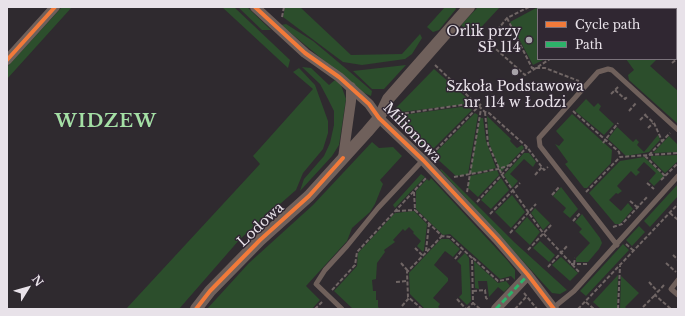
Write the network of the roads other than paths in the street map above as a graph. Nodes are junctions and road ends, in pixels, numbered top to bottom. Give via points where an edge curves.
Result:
1 (55, 7) edge
2 (255, 7) edge
3 (270, 7) edge
4 (469, 7) edge
5 (263, 15) junction
6 (7, 60) edge
7 (351, 87) junction
8 (378, 118) junction
9 (676, 129) edge
10 (343, 158) junction
11 (426, 158) junction
12 (678, 176) edge
13 (616, 245) junction
14 (528, 275) junction
15 (678, 280) edge
16 (678, 295) edge
17 (496, 308) edge
18 (554, 308) edge
19 (196, 309) edge
20 (342, 309) edge

1 - 6 street
2 - 5 street, Milionowa
3 - 5 street
4 - 8 street, Lodowa via 388,99
5 - 7 street, Milionowa via 305,53
7 - 8 street, Milionowa via 369,104
7 - 10 street
8 - 10 street, Lodowa
8 - 11 street, Milionowa
9 - 13 lane via 612,70 603,70 539,138 538,142
10 - 19 street, Lodowa via 309,196 260,240 210,291
11 - 14 street, Milionowa via 433,171
11 - 20 lane via 378,208 316,284
12 - 13 lane
13 - 18 lane via 574,291
14 - 17 street
14 - 18 street, Milionowa
15 - 16 lane via 671,289

